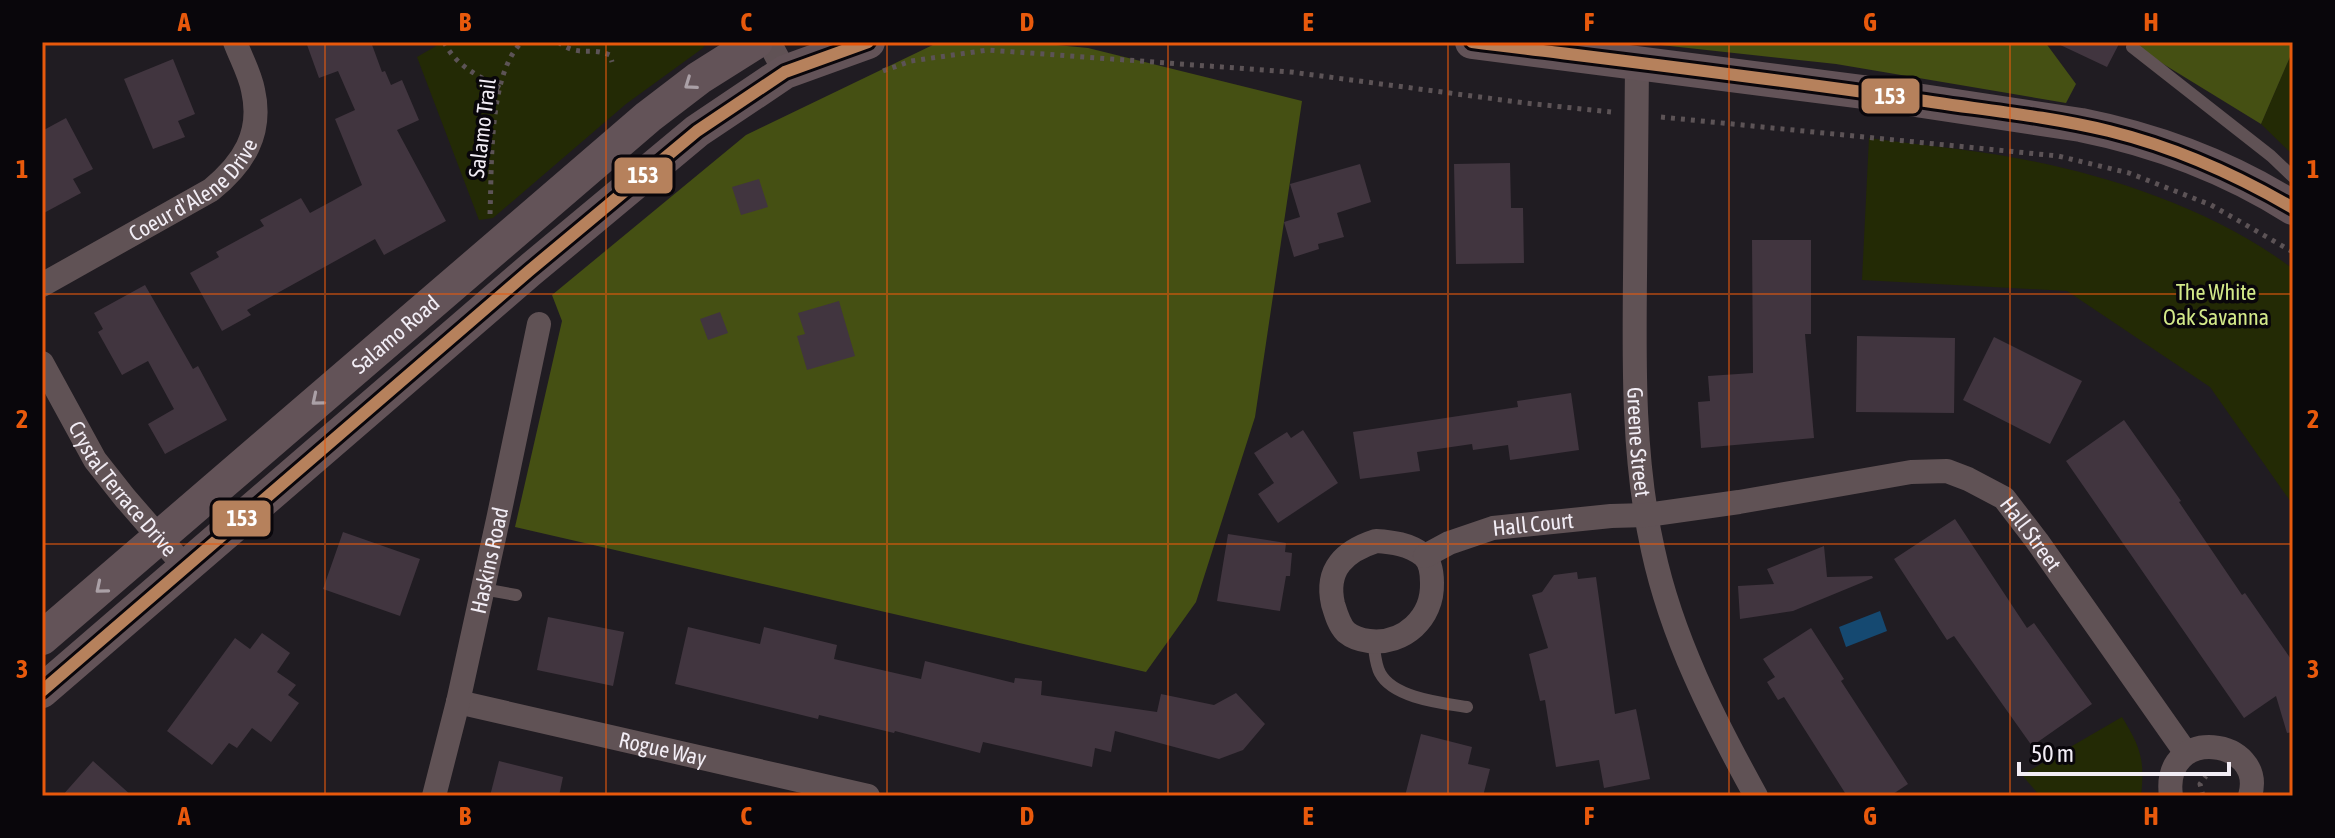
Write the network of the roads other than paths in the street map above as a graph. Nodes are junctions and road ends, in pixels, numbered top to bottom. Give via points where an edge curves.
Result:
1 (235, 42) edge
2 (756, 42) edge
3 (769, 42) edge
4 (868, 42) edge
5 (1472, 42) edge
6 (2132, 47) dead end
7 (1637, 64) junction
8 (785, 72) junction
9 (2293, 177) edge
10 (2293, 208) edge
11 (42, 285) edge
12 (539, 324) dead end
13 (42, 363) edge
14 (1647, 515) junction
15 (160, 538) junction
16 (1425, 556) junction
17 (186, 568) junction
18 (483, 589) junction
19 (516, 595) dead end
20 (42, 638) edge
21 (1373, 642) junction
22 (42, 691) edge
23 (458, 702) junction
24 (1467, 707) dead end
25 (2186, 753) junction
26 (434, 796) edge
27 (868, 796) edge
28 (1756, 796) edge
29 (2171, 796) edge
30 (2250, 796) edge

1 - 11 street, Coeur d'Alene Drive via 253,90 256,121 245,155 230,175
2 -> 15 main road, Salamo Road via 659,107
3 - 8 street
4 - 8 main road, Salamo Road
5 - 7 main road
6 - 9 lane
7 - 10 main road via 2108,130 2211,165
7 - 14 street, Greene Street via 1634,361
8 - 17 main road, Salamo Road via 674,149
12 - 18 street, Haskins Road
13 - 15 street, Crystal Terrace Drive via 95,460
14 - 16 street, Hall Court via 1493,528
14 - 25 street, Hall Street via 1911,472 1947,471 1968,479 2012,508
14 - 28 street, Greene Street via 1681,643
15 - 17 street, Crystal Terrace Drive
15 -> 20 main road, Salamo Road
16 - 21 street via 1432,572 1427,609 1401,637
16 - 21 street via 1394,542 1376,541 1341,560 1331,595 1340,624 1348,633
17 - 22 main road, Salamo Road
18 - 19 lane
18 - 23 street, Haskins Road
21 - 24 lane via 1387,684 1427,701
23 - 26 street, Haskins Road
23 - 27 street, Rogue Way
25 - 29 street via 2174,767
25 - 30 street via 2203,746 2221,747 2238,756 2248,772

